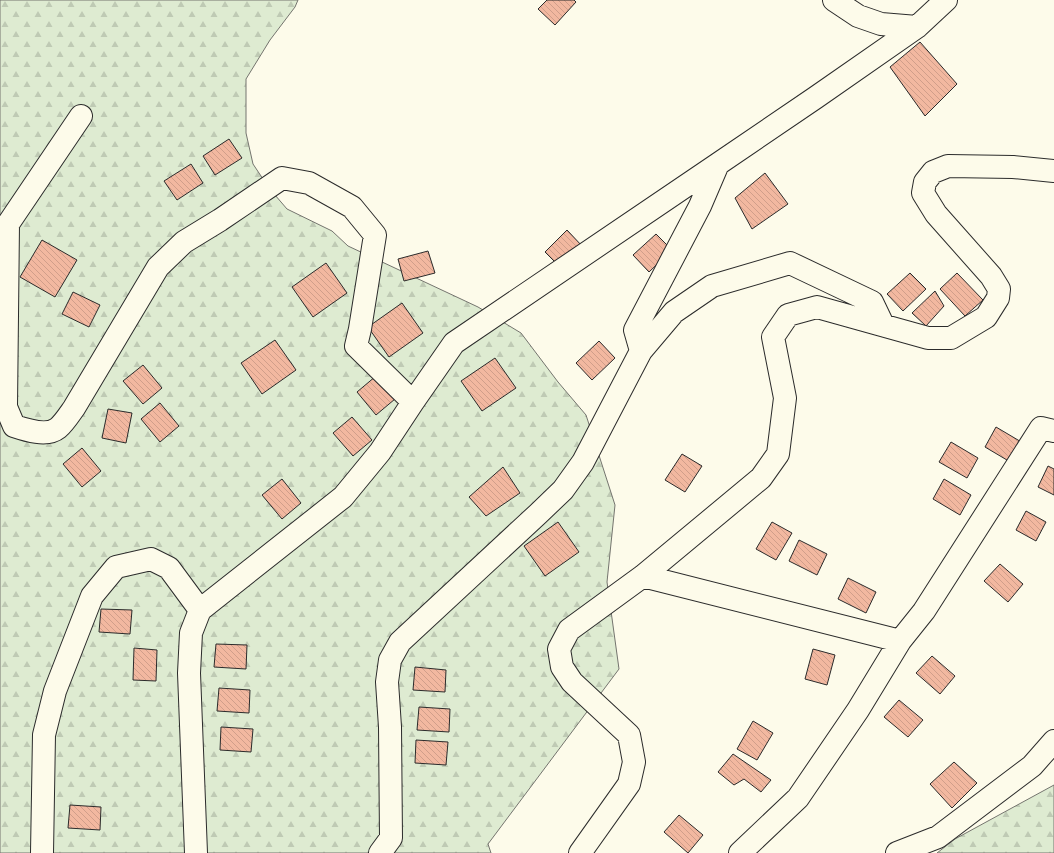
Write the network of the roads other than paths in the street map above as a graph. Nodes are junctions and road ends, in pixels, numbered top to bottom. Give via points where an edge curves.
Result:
1 (834, 0) edge
2 (946, 0) edge
3 (917, 27) junction
4 (81, 116) dead end
5 (718, 164) junction
6 (1054, 171) edge
7 (883, 325) junction
8 (642, 351) junction
9 (413, 402) junction
10 (1054, 431) edge
11 (642, 576) junction
12 (200, 610) junction
13 (900, 641) junction
14 (1054, 741) edge
15 (42, 853) edge
16 (196, 853) edge
17 (380, 853) edge
18 (580, 853) edge
19 (740, 853) edge
20 (897, 853) edge

1 - 3 street via 858,16 881,24
2 - 3 street
3 - 5 street
4 - 9 street via 8,224 6,408 14,426 44,433 57,429 74,408 158,267 184,242 282,178 309,183 352,207 375,235 356,346
5 - 8 street via 700,206 635,330
5 - 9 street via 454,343
6 - 7 street via 1013,167 948,166 933,172 925,182 923,193 936,214 991,276 999,289 998,298 986,317 952,338 928,338
7 - 8 street via 872,302 790,263 712,286 674,312
7 - 11 street via 817,308 788,315 773,337 785,398 778,454 761,478
8 - 17 street via 584,462 563,490 400,642 390,660 387,682 391,838
9 - 12 street via 380,452 343,497
10 - 13 street via 1041,428 924,612
11 - 13 street
11 - 18 street via 569,630 559,650 562,667 572,682 629,736 634,762 629,784
12 - 15 street via 169,568 151,559 116,567 92,596 55,691 44,735
12 - 16 street via 191,633 189,673
13 - 19 street via 858,710 798,798
14 - 20 street via 1032,766 938,837

